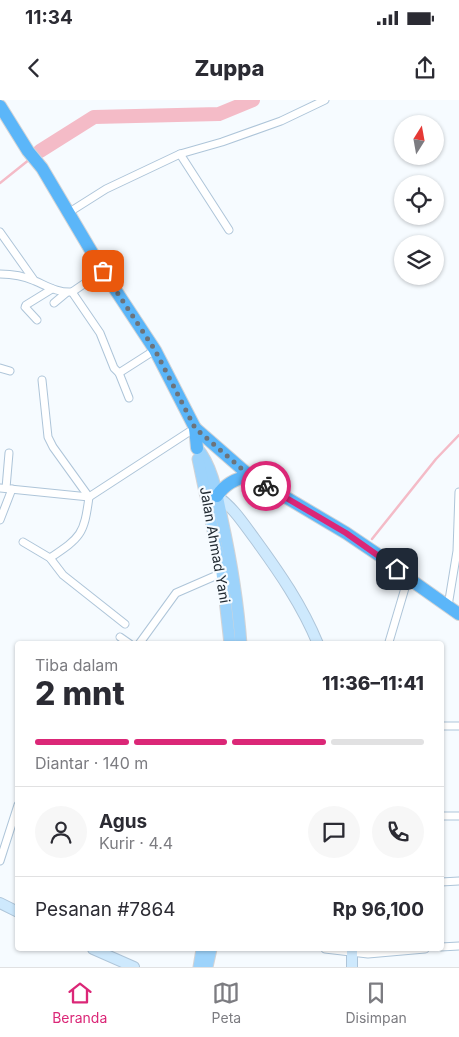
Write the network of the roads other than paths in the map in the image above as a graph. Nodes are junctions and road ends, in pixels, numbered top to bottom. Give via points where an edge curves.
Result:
1 (325, 100) edge
2 (0, 106) edge
3 (180, 154) junction
4 (68, 213) junction
5 (229, 230) dead end
6 (0, 232) edge
7 (103, 271) junction
8 (1, 272) edge
9 (34, 280) junction
10 (52, 289) junction
11 (69, 292) junction
12 (54, 303) dead end
13 (36, 320) dead end
14 (155, 350) junction
15 (0, 368) edge
16 (10, 371) dead end
17 (119, 373) junction
18 (42, 380) dead end
19 (129, 398) dead end
20 (195, 428) junction
21 (197, 448) junction
22 (8, 453) dead end
23 (250, 476) junction
24 (6, 488) edge
25 (459, 492) edge
26 (217, 496) junction
27 (89, 497) junction
28 (0, 520) edge
29 (23, 542) dead end
30 (50, 558) junction
31 (222, 573) junction
32 (408, 578) junction
33 (454, 610) edge
34 (125, 624) dead end
35 (120, 637) dead end
36 (126, 641) edge
37 (141, 641) edge
38 (230, 641) edge
39 (241, 641) edge
40 (317, 641) edge
41 (388, 641) edge
42 (444, 726) edge
43 (459, 726) edge
44 (444, 816) edge
45 (459, 816) edge
46 (15, 818) edge
47 (3, 842) edge
48 (0, 861) edge
49 (459, 881) edge
50 (444, 882) edge
51 (0, 903) edge
52 (15, 910) edge
53 (459, 946) edge
54 (444, 947) edge
55 (98, 951) edge
56 (202, 951) edge
57 (210, 951) edge
58 (352, 951) edge
59 (402, 951) edge
60 (134, 967) edge
61 (198, 967) edge
62 (207, 967) edge
63 (352, 967) edge

1 - 3 street via 281,121
2 - 4 highway
3 - 4 street via 106,189
3 - 5 street
4 - 7 highway
6 - 9 street
7 - 11 street
7 - 14 highway
8 - 9 street
9 - 10 street
10 - 11 street
10 - 13 street via 26,305
11 - 12 street
11 - 17 street via 100,333
14 - 17 street
14 - 20 highway
15 - 16 street
17 - 19 street
18 - 27 street via 48,437
20 - 21 highway
20 - 23 highway
20 - 27 street
21 - 26 main road via 204,456
21 - 31 main road, Jalan Ahmad Yani
22 - 24 street
23 - 26 highway via 234,480
23 - 32 highway via 346,533
24 - 27 street
24 - 28 street
25 - 33 street
26 - 39 main road via 230,558
26 - 40 main road via 236,513 284,578
27 - 30 street via 86,521 78,537
29 - 30 street
30 - 34 street via 63,575
31 - 37 street via 176,593
31 - 38 main road, Jalan Ahmad Yani
32 - 33 highway
32 - 41 street
35 - 36 street
42 - 43 street
44 - 45 street
46 - 47 street
47 - 48 street
49 - 50 street
51 - 52 main road
53 - 54 street
55 - 60 main road
56 - 61 main road
57 - 62 main road
58 - 59 street via 368,954
58 - 63 main road

